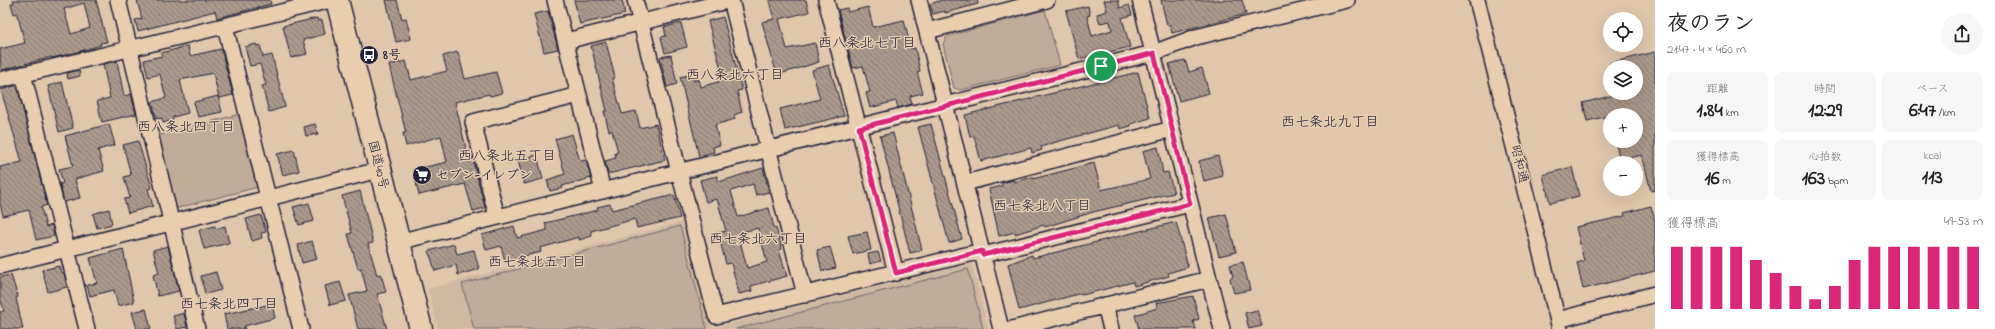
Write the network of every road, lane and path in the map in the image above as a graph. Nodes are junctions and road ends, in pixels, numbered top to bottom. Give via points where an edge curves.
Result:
1 (118, 0) edge
2 (332, 0) edge
3 (337, 0) edge
4 (555, 0) edge
5 (635, 0) edge
6 (731, 0) edge
7 (826, 0) edge
8 (919, 0) edge
9 (1047, 0) edge
10 (1140, 0) edge
11 (1347, 0) edge
12 (1477, 0) edge
13 (708, 3) edge
14 (1296, 6) edge
15 (640, 22) junction
16 (225, 26) junction
17 (927, 31) junction
18 (566, 41) junction
19 (129, 50) junction
20 (1154, 53) junction
21 (23, 74) junction
22 (0, 80) edge
23 (579, 95) junction
24 (945, 105) junction
25 (859, 128) junction
26 (1172, 129) junction
27 (769, 151) junction
28 (379, 170) junction
29 (680, 172) junction
30 (965, 183) junction
31 (603, 191) junction
32 (269, 198) junction
33 (1190, 204) junction
34 (497, 217) junction
35 (171, 223) junction
36 (398, 242) junction
37 (66, 250) junction
38 (983, 253) junction
39 (0, 266) edge
40 (896, 273) junction
41 (1209, 279) junction
42 (1655, 294) edge
43 (805, 295) junction
44 (1105, 305) junction
45 (1559, 324) edge
46 (87, 329) edge
47 (197, 329) edge
48 (302, 329) edge
49 (420, 329) edge
50 (1001, 329) edge
51 (1012, 329) edge
52 (1111, 329) edge
53 (1222, 329) edge

1 - 19 street
2 - 16 street
3 - 28 highway, 国道40号
4 - 18 street
5 - 15 street
6 - 13 street
6 - 27 street
7 - 25 street
8 - 17 street
9 - 17 street
10 - 20 street
11 - 14 street
12 - 45 street, 昭和通
13 - 15 street
14 - 20 street
15 - 18 street
15 - 29 street
16 - 19 street
16 - 32 street
17 - 24 street
18 - 23 street
19 - 21 street
19 - 35 street
20 - 24 street
20 - 26 street
21 - 22 street
21 - 37 street
23 - 31 street
23 - 34 street via 473,122
24 - 25 street
24 - 30 street
25 - 27 street
25 - 40 street
26 - 30 street
26 - 33 street
27 - 29 street
27 - 43 street
28 - 32 street
28 - 36 highway, 国道40号
29 - 31 street
29 - 43 street via 716,316
30 - 38 street
31 - 34 street
32 - 35 street
32 - 48 street
33 - 38 street
33 - 41 street
34 - 36 street
35 - 37 street
35 - 47 street
36 - 49 highway, 国道40号
37 - 39 street
37 - 46 street
38 - 40 street
38 - 50 street
40 - 43 street
41 - 44 street
41 - 53 street
42 - 45 street
44 - 51 street
44 - 52 street

